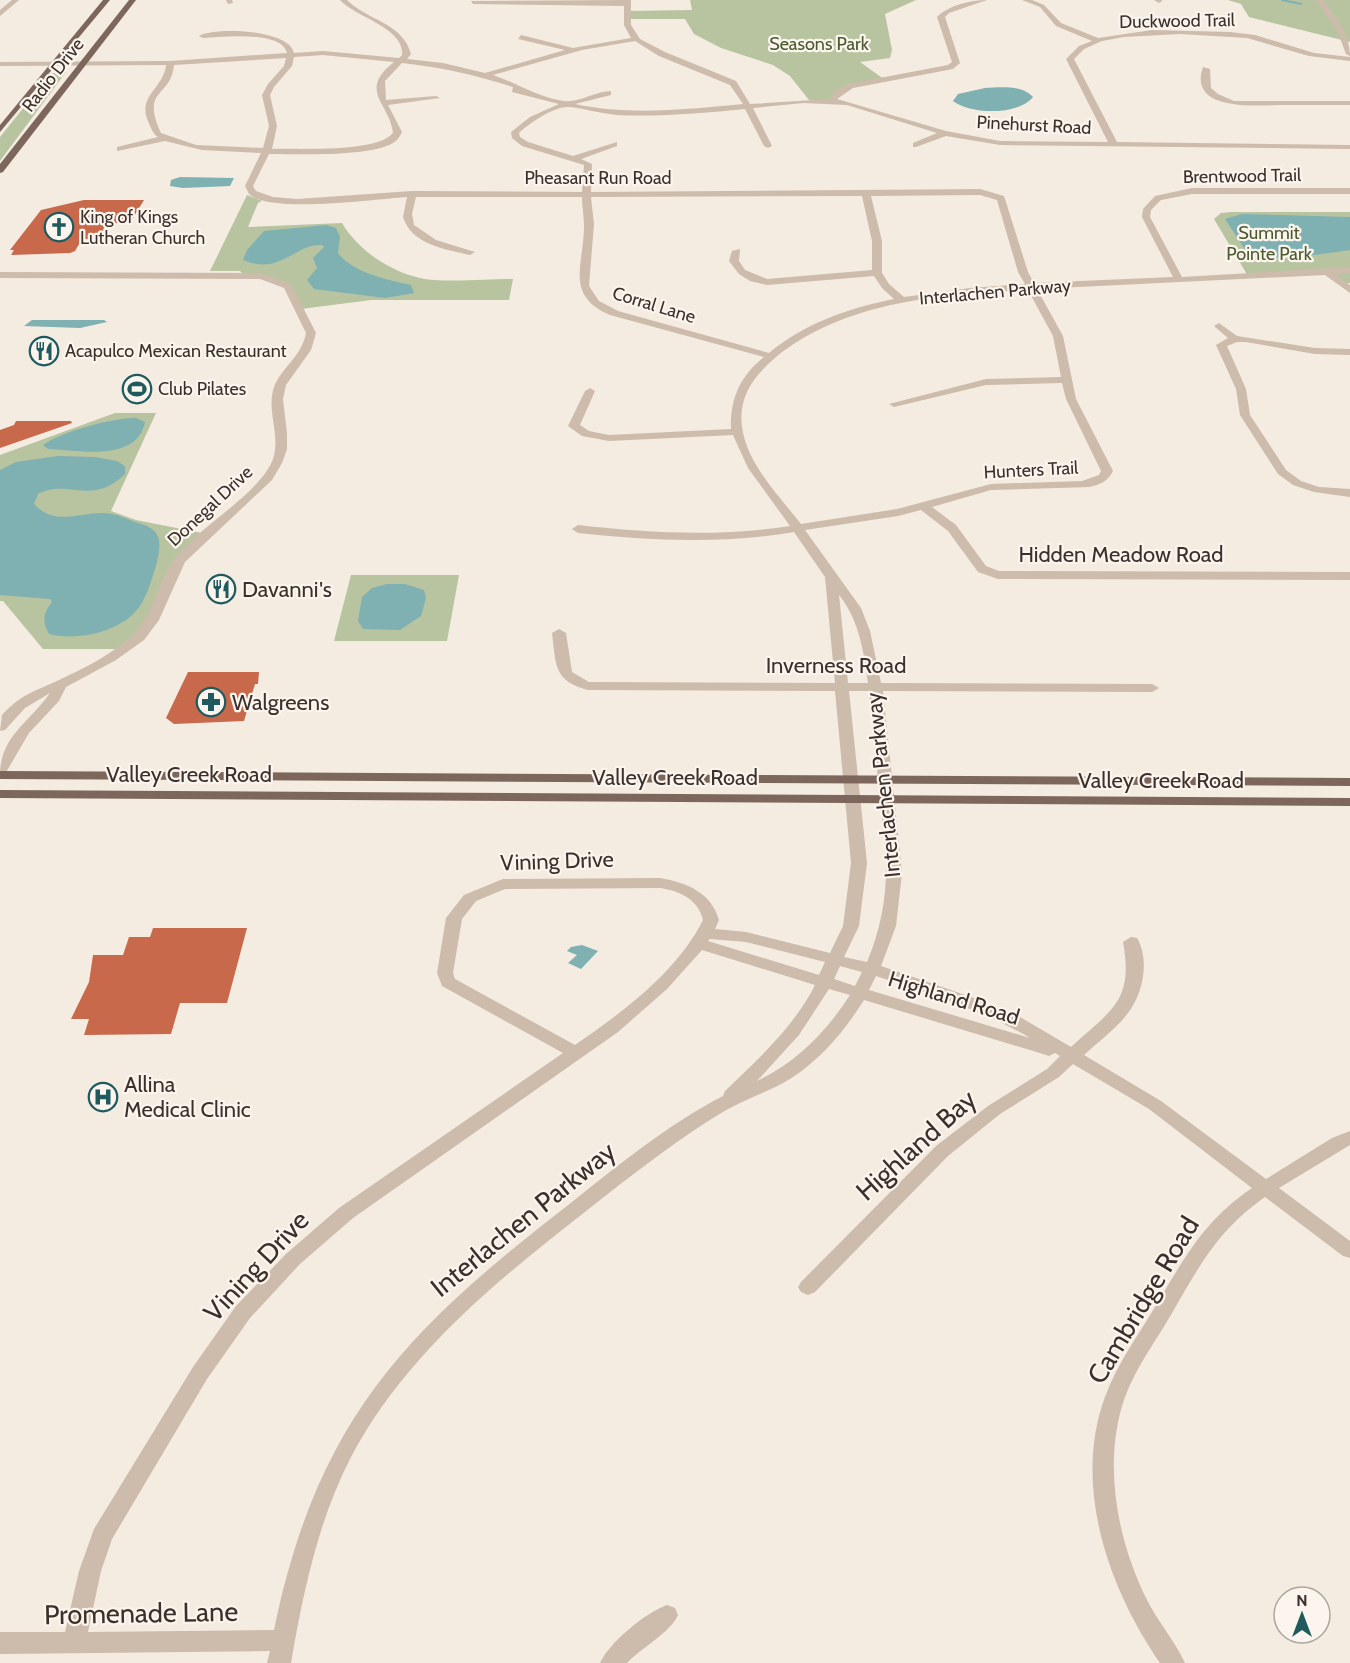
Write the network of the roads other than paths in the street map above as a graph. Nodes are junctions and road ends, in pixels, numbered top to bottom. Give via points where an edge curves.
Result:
1 (16, 0) edge
2 (107, 0) edge
3 (133, 0) edge
4 (343, 0) edge
5 (984, 0) edge
6 (1025, 0) edge
7 (1318, 0) edge
8 (473, 2) dead end
9 (628, 2) edge
10 (0, 14) edge
11 (203, 36) dead end
12 (521, 37) dead end
13 (636, 39) junction
14 (1097, 40) junction
15 (573, 50) junction
16 (292, 54) junction
17 (1350, 56) edge
18 (399, 62) junction
19 (170, 63) junction
20 (0, 64) edge
21 (52, 66) junction
22 (80, 66) junction
23 (0, 69) edge
24 (1206, 69) dead end
25 (486, 75) junction
26 (608, 93) dead end
27 (436, 98) dead end
28 (832, 101) junction
29 (383, 103) junction
30 (1350, 103) edge
31 (566, 105) junction
32 (747, 105) junction
33 (0, 130) edge
34 (945, 133) junction
35 (166, 138) junction
36 (614, 144) dead end
37 (916, 145) dead end
38 (1114, 145) junction
39 (768, 146) dead end
40 (1350, 147) edge
41 (120, 149) dead end
42 (267, 149) junction
43 (576, 158) junction
44 (0, 170) edge
45 (1350, 190) edge
46 (866, 193) junction
47 (412, 194) junction
48 (586, 194) junction
49 (996, 194) joint
50 (1144, 195) dead end
51 (1158, 198) junction
52 (737, 251) dead end
53 (470, 252) dead end
54 (1350, 270) edge
55 (1328, 272) junction
56 (877, 273) junction
57 (0, 274) edge
58 (1179, 279) junction
59 (1032, 287) junction
60 (1350, 290) edge
61 (902, 301) junction
62 (1219, 326) dead end
63 (1235, 339) junction
64 (1350, 352) edge
65 (770, 356) junction
66 (1067, 380) junction
67 (590, 391) dead end
68 (894, 404) dead end
69 (737, 432) junction
70 (1350, 494) edge
71 (922, 505) junction
72 (578, 529) dead end
73 (798, 529) junction
74 (1350, 576) edge
75 (831, 577) junction
76 (559, 633) dead end
77 (60, 686) junction
78 (842, 686) junction
79 (874, 687) junction
80 (1152, 688) dead end
81 (0, 726) edge
82 (0, 773) edge
83 (852, 781) junction
84 (885, 781) junction
85 (1350, 782) edge
86 (0, 794) edge
87 (854, 800) junction
88 (887, 800) junction
89 (1350, 802) edge
90 (702, 939) junction
91 (1131, 942) dead end
92 (834, 960) junction
93 (872, 969) junction
94 (824, 982) junction
95 (859, 993) junction
96 (576, 1053) junction
97 (1072, 1057) junction
98 (720, 1105) junction
99 (1350, 1137) edge
100 (1266, 1188) junction
101 (1350, 1251) edge
102 (808, 1287) dead end
103 (667, 1615) dead end
104 (283, 1640) junction
105 (74, 1642) junction
106 (0, 1643) edge
107 (279, 1663) edge
108 (612, 1663) edge
109 (1173, 1663) edge

1 - 10 street
2 - 21 main road, Radio Drive
3 - 22 main road, Radio Drive
4 - 18 street via 400,37 407,54
5 - 28 street via 941,17 956,63 950,67 851,86
6 - 14 street via 1042,6 1060,27
7 - 17 street via 1341,30
8 - 9 street
9 - 13 street via 628,26
11 - 16 street via 280,38 291,46
12 - 15 street
13 - 15 street
13 - 32 street via 733,83
14 - 17 street, Duckwood Trail via 1137,34 1222,34 1258,38 1319,56
14 - 38 street, Duckwood Trail via 1075,50 1070,59
15 - 25 street
16 - 18 street, Pinehurst Road
16 - 19 street, Pinehurst Road
16 - 42 street via 288,66 267,92 273,126
18 - 25 street, Pinehurst Road
18 - 29 street via 381,81
19 - 22 street, Pinehurst Road via 146,67
19 - 35 street via 168,77 152,93 148,105 155,128
20 - 21 street, Pinehurst Road
21 - 22 street, Pinehurst Road
21 - 23 street, Pinehurst Road
21 - 33 main road, Radio Drive
22 - 44 main road, Radio Drive
24 - 30 street via 1203,80 1207,91 1234,103
25 - 31 street, Pinehurst Road via 510,84 509,87
26 - 31 street
27 - 29 street
28 - 32 street, Pinehurst Road
28 - 34 street, Pinehurst Road
29 - 42 street via 398,132 389,142 359,148
31 - 32 street, Pinehurst Road via 619,113
31 - 43 street via 519,127 516,138
32 - 39 street
34 - 37 street
34 - 38 street, Pinehurst Road via 1019,144
35 - 41 street
35 - 42 street via 203,148
36 - 43 street
38 - 40 street, Pinehurst Road
42 - 47 street, Pheasant Run Road via 249,190 262,198 297,202
43 - 48 street, Corral Lane via 589,166
45 - 51 street, Brentwood Trail via 1192,191
46 - 48 street, Pheasant Run Road
46 - 49 street, Pheasant Run Road
46 - 56 street via 877,241
47 - 48 street, Pheasant Run Road
47 - 53 street via 407,217 411,226 439,246
48 - 65 street, Corral Lane via 589,224 584,286 593,302 614,313
49 - 59 street, Hunters Trail via 1001,198 1023,272
50 - 51 street
51 - 58 street, Brentwood Trail via 1147,209 1146,217
52 - 56 street via 736,267 768,282 792,284
54 - 55 street, Interlachen Parkway
55 - 58 street, Interlachen Parkway
55 - 60 street
56 - 61 street
57 - 77 street, Donegal Drive via 268,277 288,286 311,333 308,346 283,378 278,391 282,446 278,463 268,478 180,560 170,575 159,610 144,632 123,650
58 - 59 street, Interlachen Parkway
59 - 61 street, Interlachen Parkway via 957,292
59 - 66 street, Hunters Trail via 1058,336
61 - 65 street, Interlachen Parkway via 826,323 786,343
62 - 63 street
63 - 64 street
63 - 70 street via 1221,345 1241,389 1245,415 1282,472 1292,485
65 - 69 street, Interlachen Parkway via 753,371 740,392
66 - 68 street via 986,382
66 - 71 street, Hunters Trail via 1071,399 1107,471 1105,477 1096,483 991,487
67 - 69 street via 574,426 586,434 609,438
69 - 73 street, Interlachen Parkway via 747,459
71 - 73 street, Hunters Trail
71 - 74 street, Hidden Meadow Road via 952,528 982,569 998,575
72 - 73 street, Hunters Trail via 641,536 720,537
73 - 75 street, Interlachen Parkway
75 - 78 street, Interlachen Parkway
75 - 79 street, Interlachen Parkway via 857,612
76 - 78 street, Inverness Road via 566,676 588,686
77 - 81 street, Donegal Drive via 34,694
77 - 82 street, Donegal Drive via 55,699 20,736
78 - 79 street, Inverness Road
78 - 83 street, Interlachen Parkway
79 - 80 street, Inverness Road
79 - 84 street, Interlachen Parkway
82 - 83 main road, Valley Creek Road
83 - 84 main road, Valley Creek Road
83 - 87 street, Interlachen Parkway
84 - 85 main road, Valley Creek Road
84 - 88 street, Interlachen Parkway
86 - 87 main road, Valley Creek Road
87 - 88 main road, Valley Creek Road
87 - 92 street, Interlachen Parkway via 857,893 851,926
88 - 89 main road, Valley Creek Road
88 - 93 street, Interlachen Parkway via 893,893 888,931
90 - 92 street via 747,937
90 - 94 street
90 - 96 street, Vining Drive via 636,1009
90 - 96 street, Vining Drive via 711,920 708,909 691,891 660,884 503,884 470,898 454,918 445,973 448,982
91 - 97 street, Highland Bay via 1136,968 1132,990 1122,1010
92 - 93 street, Highland Road
92 - 94 street, Interlachen Parkway
93 - 95 street, Interlachen Parkway
93 - 97 street, Highland Road via 1014,1021
94 - 95 street, Highland Road
94 - 98 street, Interlachen Parkway via 793,1031
95 - 97 street, Highland Road
95 - 98 street, Interlachen Parkway via 813,1053 785,1074
96 - 105 street, Vining Drive via 346,1213 293,1259 243,1312 200,1373 102,1536
97 - 100 street, Highland Road via 1155,1105
97 - 102 street, Highland Bay via 942,1151
98 - 104 street, Interlachen Parkway via 652,1150 517,1254 474,1290 404,1366 344,1450 304,1551
99 - 100 street, Cambridge Road
100 - 101 street, Highland Road
100 - 109 street, Cambridge Road via 1219,1224 1202,1245 1131,1364 1115,1398 1106,1431 1107,1509 1118,1557 1139,1606
103 - 108 street via 631,1642
104 - 105 street, Promenade Lane
104 - 107 street, Interlachen Parkway
105 - 106 street, Promenade Lane

